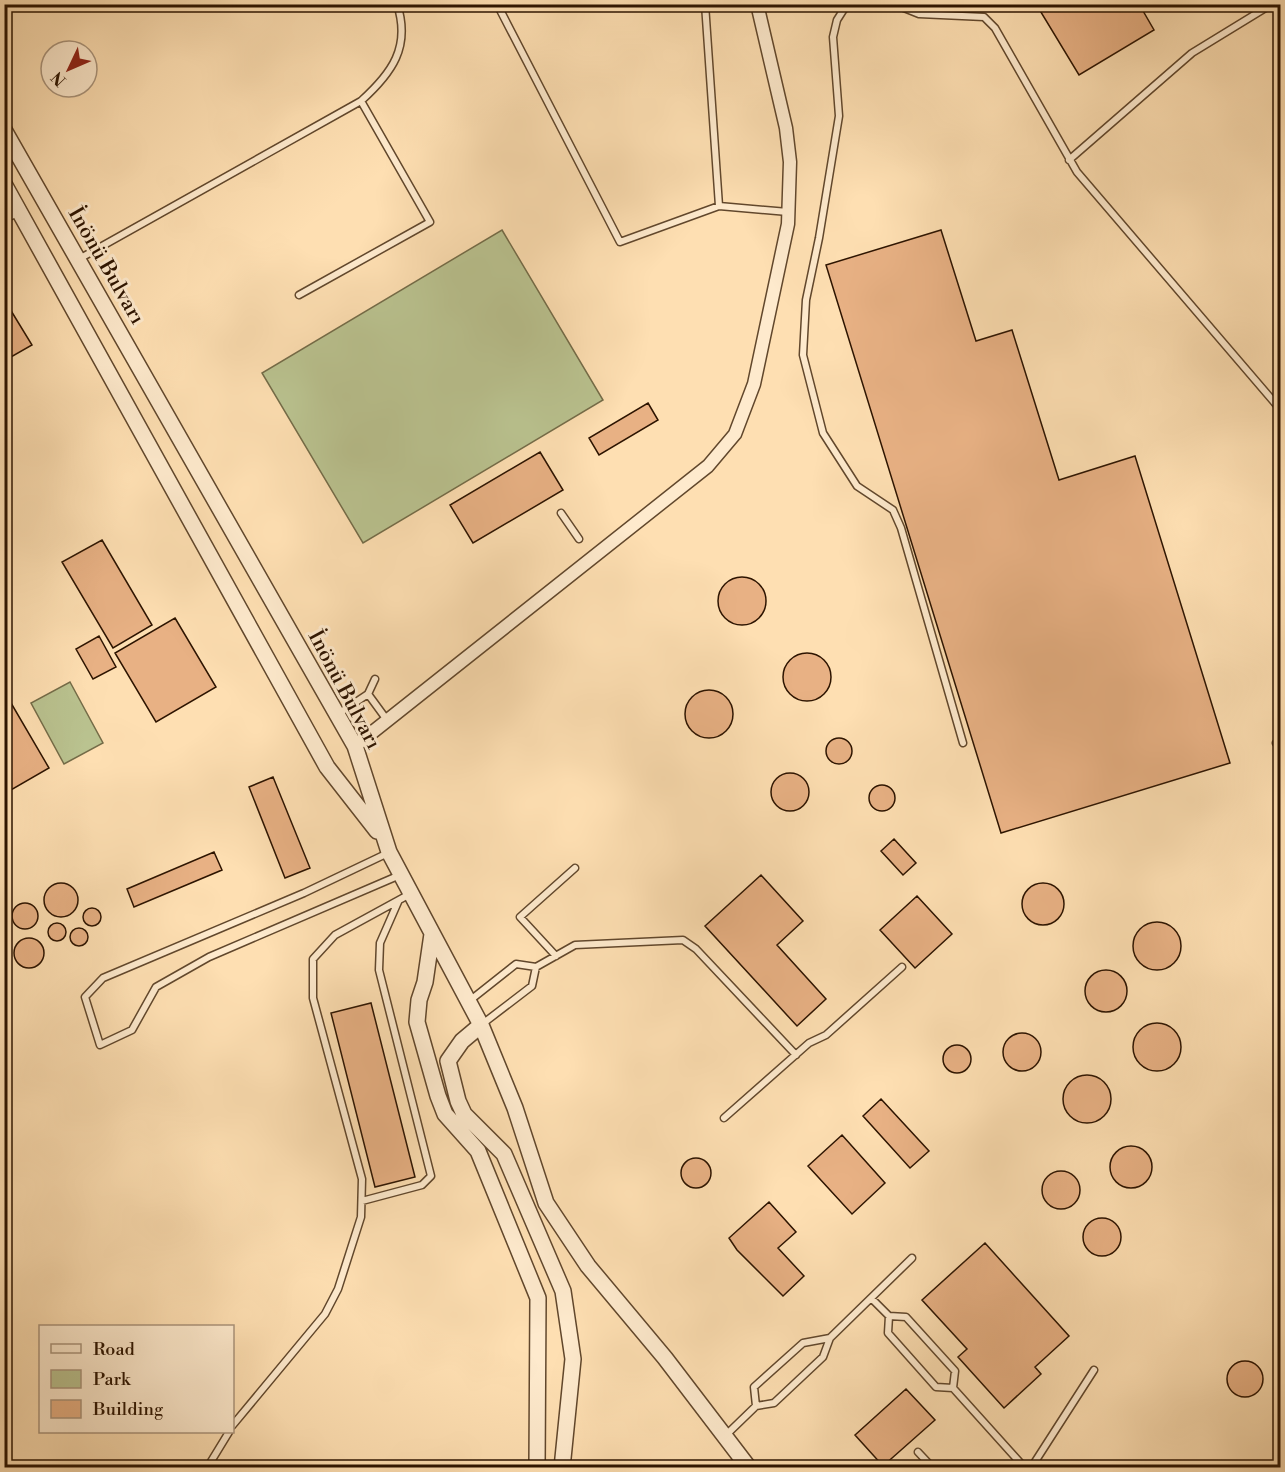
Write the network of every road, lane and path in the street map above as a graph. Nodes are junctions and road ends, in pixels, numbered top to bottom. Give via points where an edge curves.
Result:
1 (397, 4) edge
2 (497, 4) edge
3 (705, 4) edge
4 (756, 4) edge
5 (854, 4) edge
6 (894, 4) edge
7 (1272, 4) edge
8 (361, 101) junction
9 (4, 130) edge
10 (1069, 160) junction
11 (4, 184) edge
12 (718, 206) junction
13 (19, 209) junction
14 (788, 212) junction
15 (4, 216) edge
16 (78, 260) junction
17 (299, 295) dead end
18 (1281, 409) edge
19 (561, 513) dead end
20 (579, 539) dead end
21 (375, 679) dead end
22 (368, 694) junction
23 (337, 715) junction
24 (387, 720) junction
25 (963, 743) dead end
26 (355, 746) junction
27 (386, 845) junction
28 (574, 868) dead end
29 (400, 875) junction
30 (404, 897) junction
31 (432, 934) junction
32 (556, 956) junction
33 (902, 966) dead end
34 (536, 968) junction
35 (468, 1002) junction
36 (482, 1025) junction
37 (796, 1055) junction
38 (724, 1118) dead end
39 (518, 1186) junction
40 (497, 1193) junction
41 (362, 1201) junction
42 (534, 1224) junction
43 (512, 1232) junction
44 (912, 1258) dead end
45 (549, 1260) junction
46 (527, 1269) junction
47 (872, 1298) junction
48 (889, 1316) junction
49 (830, 1338) junction
50 (1094, 1370) dead end
51 (954, 1388) junction
52 (756, 1406) junction
53 (234, 1424) edge
54 (228, 1433) edge
55 (725, 1436) junction
56 (918, 1452) dead end
57 (207, 1467) edge
58 (537, 1467) edge
59 (562, 1467) edge
60 (749, 1467) edge
61 (933, 1467) edge
62 (1024, 1467) edge
63 (1031, 1467) edge

1 - 8 lane via 402,18 402,44 384,77
2 - 12 lane via 620,242
3 - 12 lane
4 - 14 street via 786,128 790,162
5 - 25 lane via 844,9 837,20 833,37 838,116 806,300 803,355 823,434 857,486 893,510 901,528
6 - 10 lane via 920,14 984,17 1001,36
7 - 10 lane via 1192,53
8 - 16 lane
8 - 17 lane via 430,222
9 - 16 street, İnönü Bulvarı
10 - 18 lane
11 - 13 street
12 - 14 lane
13 - 15 street
13 - 27 street via 327,766
14 - 24 street via 754,384 735,434 708,466
16 - 23 street, İnönü Bulvarı
19 - 20 lane
21 - 22 lane
22 - 23 lane
22 - 24 lane
23 - 26 street, İnönü Bulvarı
24 - 26 street
26 - 27 street, İnönü Bulvarı
27 - 29 street
27 - 29 lane via 304,893 104,978 85,997 100,1045 132,1030 156,987 200,962
28 - 32 lane via 520,917
29 - 30 street
30 - 31 street
30 - 41 lane via 330,939 312,964 313,998 360,1171
30 - 41 lane via 380,943 379,970 431,1176 422,1185
31 - 35 street
31 - 40 street via 417,1022 445,1114 478,1150
32 - 34 lane
32 - 37 lane via 575,945 683,940
33 - 37 lane via 826,1035
34 - 35 lane via 516,964
34 - 36 lane via 532,986
35 - 36 street
36 - 39 street via 462,1041 448,1061 464,1114 504,1154
36 - 55 street via 546,1203 588,1266
37 - 38 lane
39 - 40 street
39 - 42 street
40 - 43 street
41 - 53 lane via 361,1217 338,1289 325,1314
42 - 43 street
42 - 45 street
43 - 46 street
44 - 47 lane
45 - 46 street
45 - 59 street via 562,1291 573,1359
46 - 58 street via 538,1298
47 - 48 lane
47 - 49 lane
48 - 51 lane via 906,1317 955,1371
48 - 51 lane via 888,1333 936,1387
49 - 52 lane via 823,1357 774,1403
49 - 52 lane via 803,1343 754,1387
50 - 63 lane
51 - 62 lane
52 - 55 lane
54 - 57 lane
55 - 60 street
56 - 61 lane

